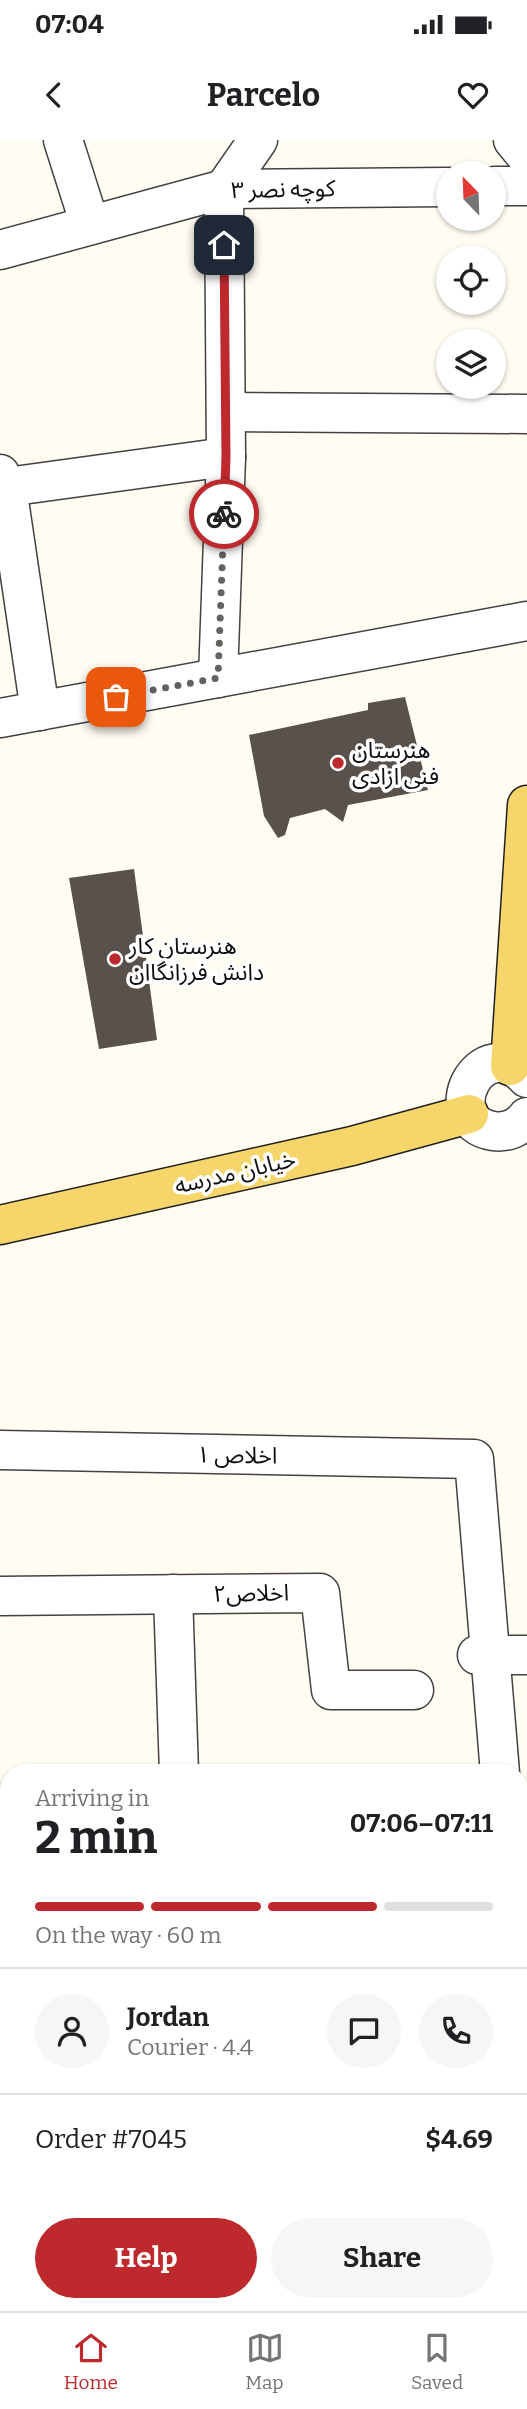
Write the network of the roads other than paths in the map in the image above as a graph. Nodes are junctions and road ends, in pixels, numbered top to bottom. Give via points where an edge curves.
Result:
1 (63, 140) edge
2 (258, 140) edge
3 (513, 140) edge
4 (527, 157) edge
5 (506, 186) edge
6 (527, 186) edge
7 (436, 187) edge
8 (224, 189) junction
9 (90, 225) junction
10 (0, 250) edge
11 (226, 412) junction
12 (527, 414) edge
13 (226, 457) junction
14 (4, 480) edge
15 (527, 621) edge
16 (218, 678) junction
17 (40, 711) junction
18 (0, 718) edge
19 (527, 805) edge
20 (518, 1072) edge
21 (469, 1114) junction
22 (526, 1120) edge
23 (0, 1225) edge
24 (0, 1450) edge
25 (173, 1594) junction
26 (0, 1596) edge
27 (498, 1655) edge
28 (414, 1690) dead end
29 (179, 1764) edge
30 (499, 1764) edge

1 - 9 street
2 - 8 street
3 - 4 street
5 - 6 street
7 - 8 street, کوچه نصر ۳
8 - 9 street, کوچه نصر ۳
8 - 11 street
9 - 10 street, کوچه نصر ۳
11 - 12 street
11 - 13 street
13 - 14 street
13 - 16 street
14 - 17 street
15 - 16 street
16 - 17 street
17 - 18 street
19 - 20 main road
20 - 21 street via 498,1064 486,1066 470,1081 466,1092
21 - 22 street via 484,1129 495,1132 516,1128
21 - 23 main road, خیابان مدرسه via 352,1146
24 - 27 street, اخلاص ۱ via 474,1459
25 - 26 street, اخلاص۲
25 - 28 street, اخلاص۲ via 320,1593 331,1690
25 - 29 street
27 - 30 street

